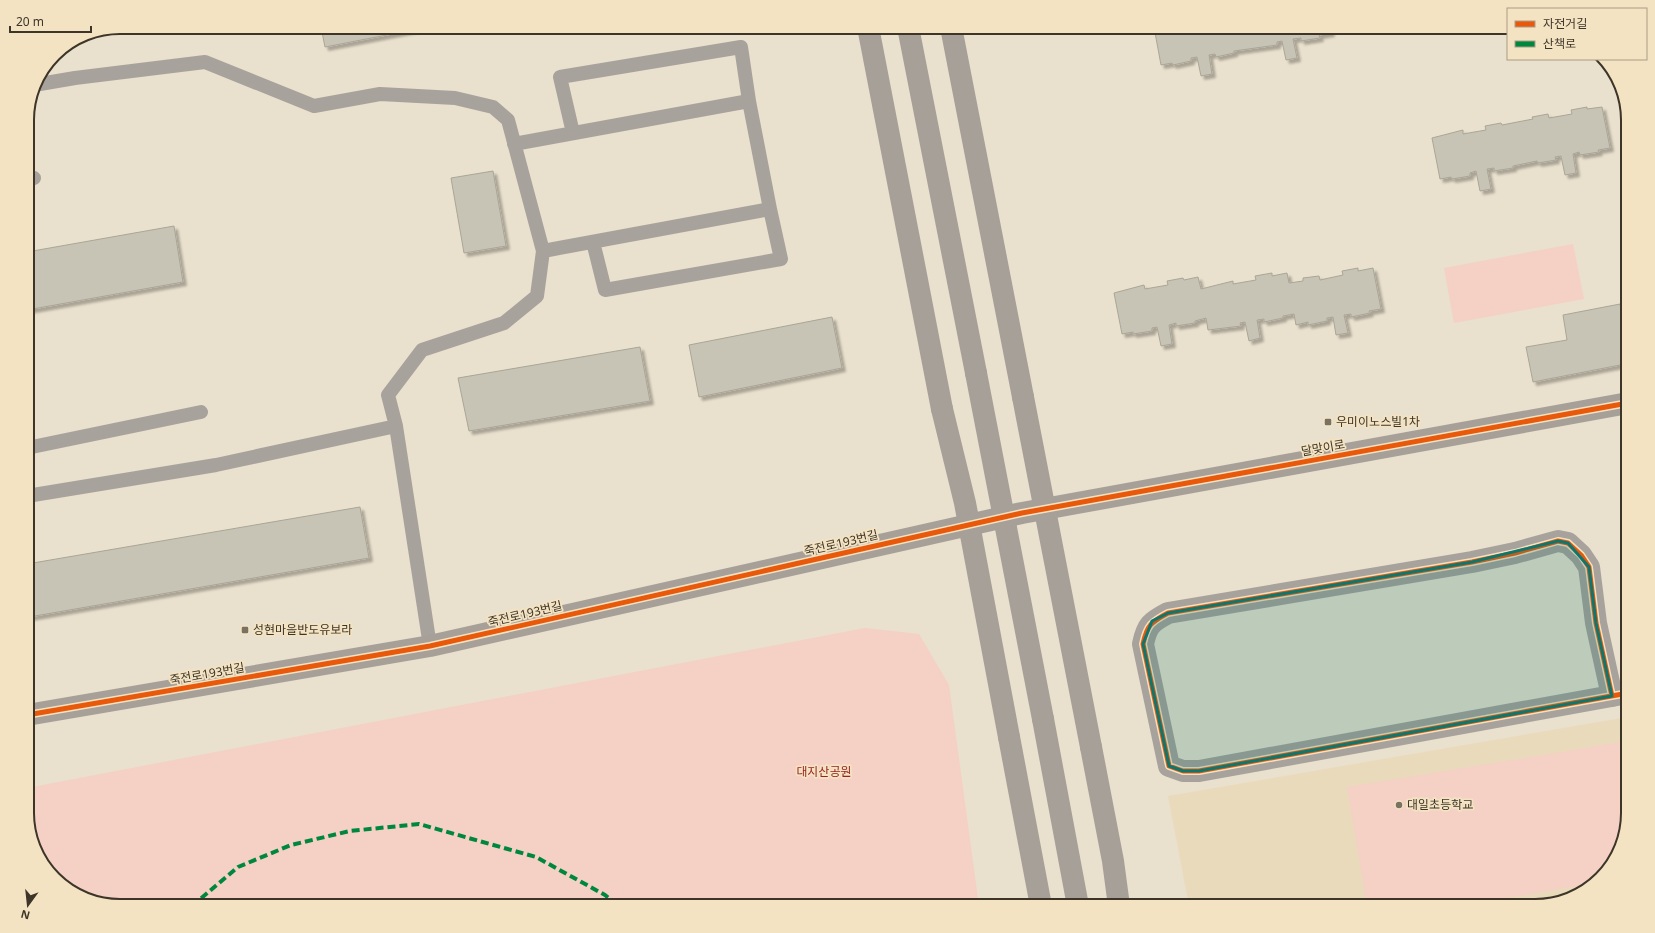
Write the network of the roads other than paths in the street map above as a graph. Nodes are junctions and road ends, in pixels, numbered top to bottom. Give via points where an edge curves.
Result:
1 (869, 34) edge
2 (909, 34) edge
3 (952, 34) edge
4 (42, 84) edge
5 (749, 102) junction
6 (573, 133) junction
7 (514, 144) junction
8 (770, 209) junction
9 (593, 242) junction
10 (543, 251) junction
11 (1621, 404) edge
12 (201, 412) dead end
13 (396, 426) junction
14 (34, 447) edge
15 (34, 495) edge
16 (1022, 513) joint
17 (430, 646) junction
18 (1620, 695) edge
19 (34, 714) edge
20 (1040, 899) edge
21 (1077, 899) edge
22 (1118, 899) edge

1 - 20 main road, bridge via 942,409 965,503
2 - 21 main road, bridge via 1044,719
3 - 22 main road, bridge via 1113,861
4 - 7 lane via 205,62 314,106 380,94 455,98 493,107 508,120
5 - 6 lane
5 - 6 lane via 741,48 560,77
5 - 8 lane
6 - 7 lane
7 - 10 lane
8 - 9 lane
8 - 9 lane via 781,259 605,290
9 - 10 lane
10 - 13 lane via 537,296 504,323 422,350 388,395
11 - 16 main road, 달맞이로
12 - 14 lane
13 - 15 lane via 216,465
13 - 17 lane
16 - 17 main road, 죽전로193번길
17 - 19 main road, 죽전로193번길
18 - 18 street via 1199,771 1183,771 1169,766 1143,644 1145,631 1152,621 1168,613 1472,562 1558,540 1568,543 1589,567 1596,623

